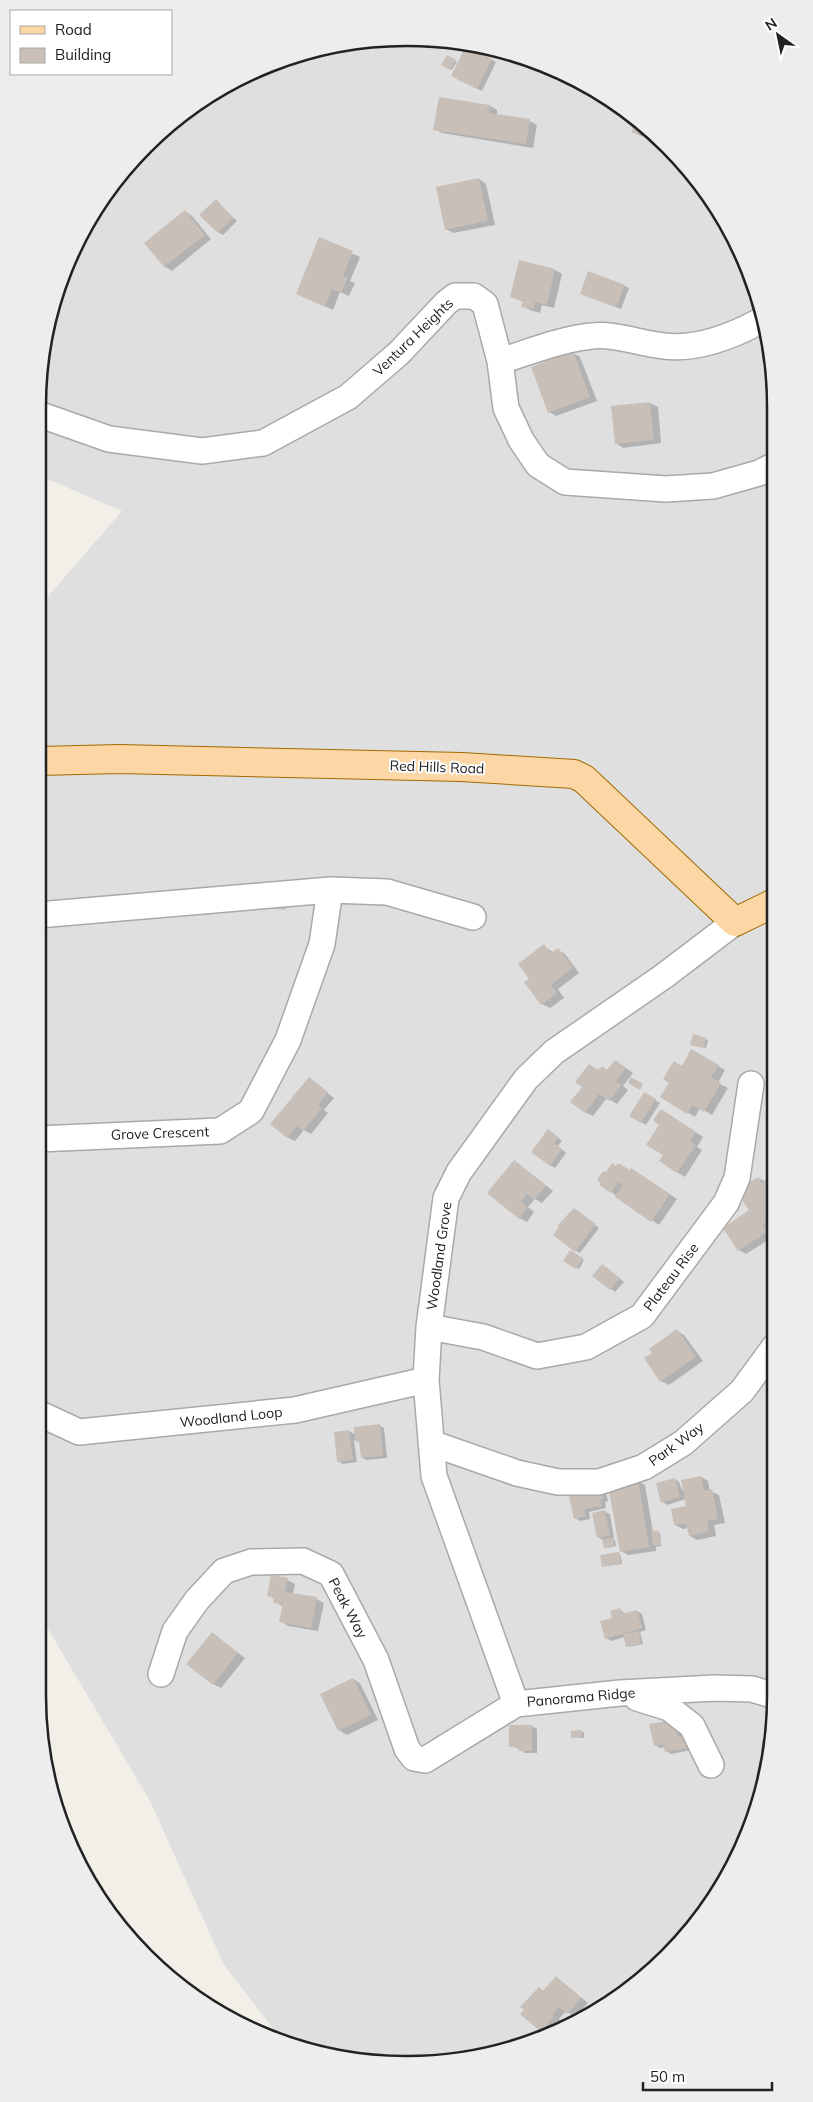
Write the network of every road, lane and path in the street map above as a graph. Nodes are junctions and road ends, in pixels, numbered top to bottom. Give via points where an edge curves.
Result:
1 (757, 323) edge
2 (500, 361) junction
3 (46, 417) edge
4 (767, 469) edge
5 (46, 761) edge
6 (330, 890) junction
7 (767, 906) edge
8 (46, 914) edge
9 (473, 917) dead end
10 (736, 922) junction
11 (751, 1084) dead end
12 (46, 1139) edge
13 (430, 1327) junction
14 (767, 1357) edge
15 (426, 1380) junction
16 (46, 1417) edge
17 (432, 1444) junction
18 (161, 1674) dead end
19 (620, 1693) junction
20 (767, 1693) edge
21 (516, 1704) junction
22 (407, 1749) joint
23 (711, 1764) dead end

1 - 2 street via 696,346 665,346 594,336
2 - 3 street, Ventura Heights via 484,304 474,296 455,296 399,353 348,398 263,443 202,451 184,449 109,439
2 - 4 street, Ventura Heights via 506,408 520,440 538,465 566,482 666,488 713,486
5 - 10 main road, Red Hills Road via 119,759 423,766 574,774 584,779
6 - 8 street
6 - 9 street via 387,892
6 - 12 street, Grove Crescent via 322,944 288,1040 251,1110 220,1130
7 - 10 main road
10 - 13 street, Woodland Grove via 554,1052 526,1079 459,1172 446,1198
11 - 13 street, Plateau Rise via 736,1178 726,1204 642,1316 586,1347 537,1356 483,1337
13 - 15 street, Woodland Grove
14 - 17 street, Park Way via 742,1391 683,1443 644,1467 599,1482 558,1482 525,1475
15 - 16 street, Woodland Loop via 296,1410 79,1432
15 - 17 street, Woodland Grove
17 - 21 street, Woodland Grove via 434,1476
18 - 22 street, Peak Way via 175,1631 197,1600 224,1571 251,1562 303,1561 332,1574 376,1660
19 - 20 street, Panorama Ridge via 715,1688 752,1689
19 - 21 street, Panorama Ridge
19 - 23 street via 669,1708 692,1726
21 - 22 street, Panorama Ridge via 425,1760 414,1758

